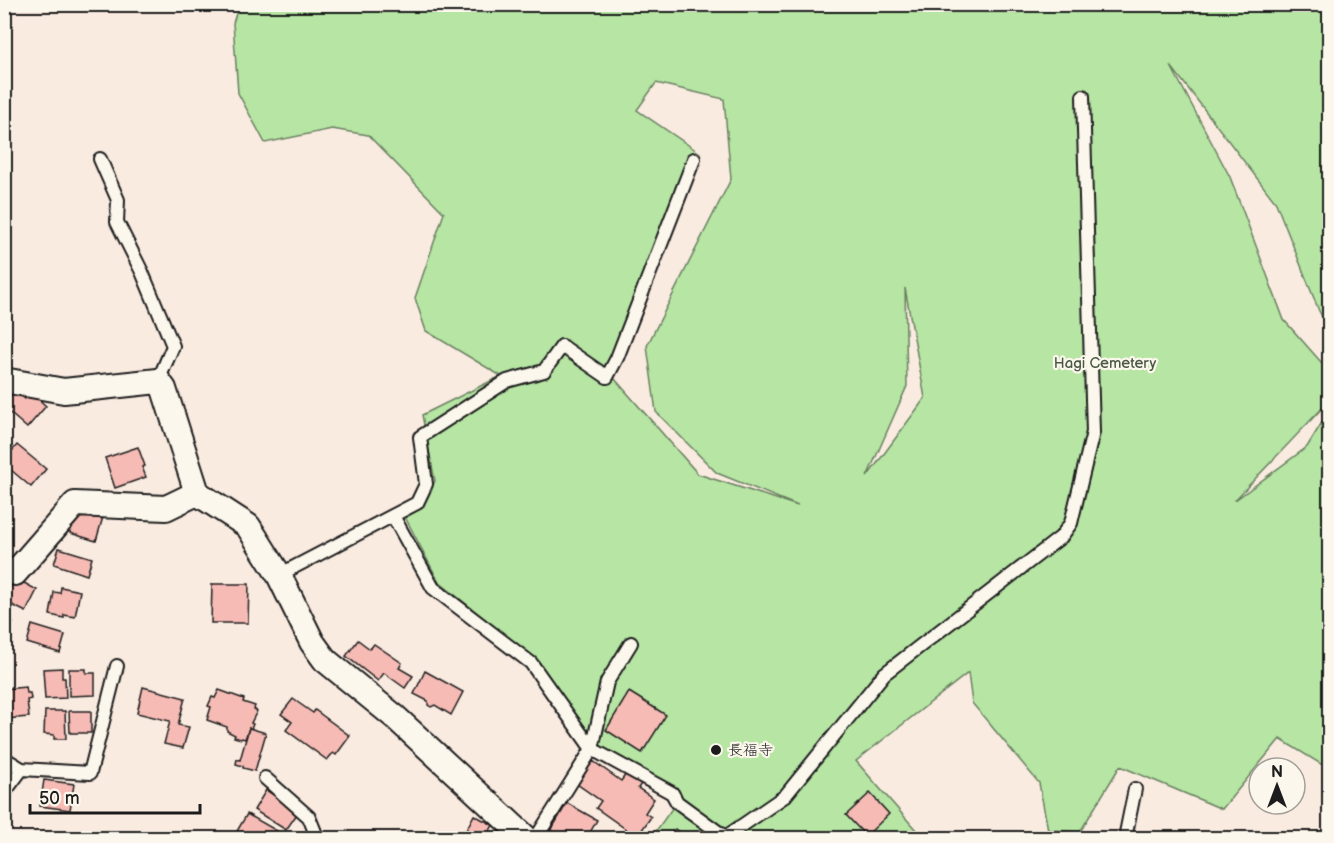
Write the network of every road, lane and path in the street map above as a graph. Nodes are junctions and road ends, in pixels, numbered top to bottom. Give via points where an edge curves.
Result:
1 (1083, 96) dead end
2 (100, 159) dead end
3 (694, 159) dead end
4 (158, 381) junction
5 (6, 382) edge
6 (198, 492) junction
7 (393, 516) junction
8 (15, 573) dead end
9 (279, 575) junction
10 (631, 643) dead end
11 (117, 666) dead end
12 (592, 749) junction
13 (4, 758) edge
14 (22, 769) junction
15 (265, 778) dead end
16 (1135, 789) dead end
17 (4, 793) edge
18 (312, 838) edge
19 (526, 838) edge
20 (536, 838) edge
21 (724, 838) edge
22 (1125, 838) edge

1 - 21 lane via 1093,432 1071,523 1061,537 884,674 785,796
2 - 4 lane via 118,200 117,222 173,346
3 - 7 lane via 607,377 562,346 544,371 507,381 420,437 426,484 417,503
4 - 5 street via 64,391
4 - 6 street
6 - 8 street via 166,508 75,504
6 - 9 street via 248,526
7 - 9 lane
7 - 12 lane via 433,588 531,663
9 - 19 street via 325,660 395,717
10 - 12 lane via 607,682
11 - 14 lane via 90,773
12 - 20 lane
12 - 21 lane via 672,794
13 - 14 lane
14 - 17 lane
15 - 18 lane via 309,817 315,832
16 - 22 lane

